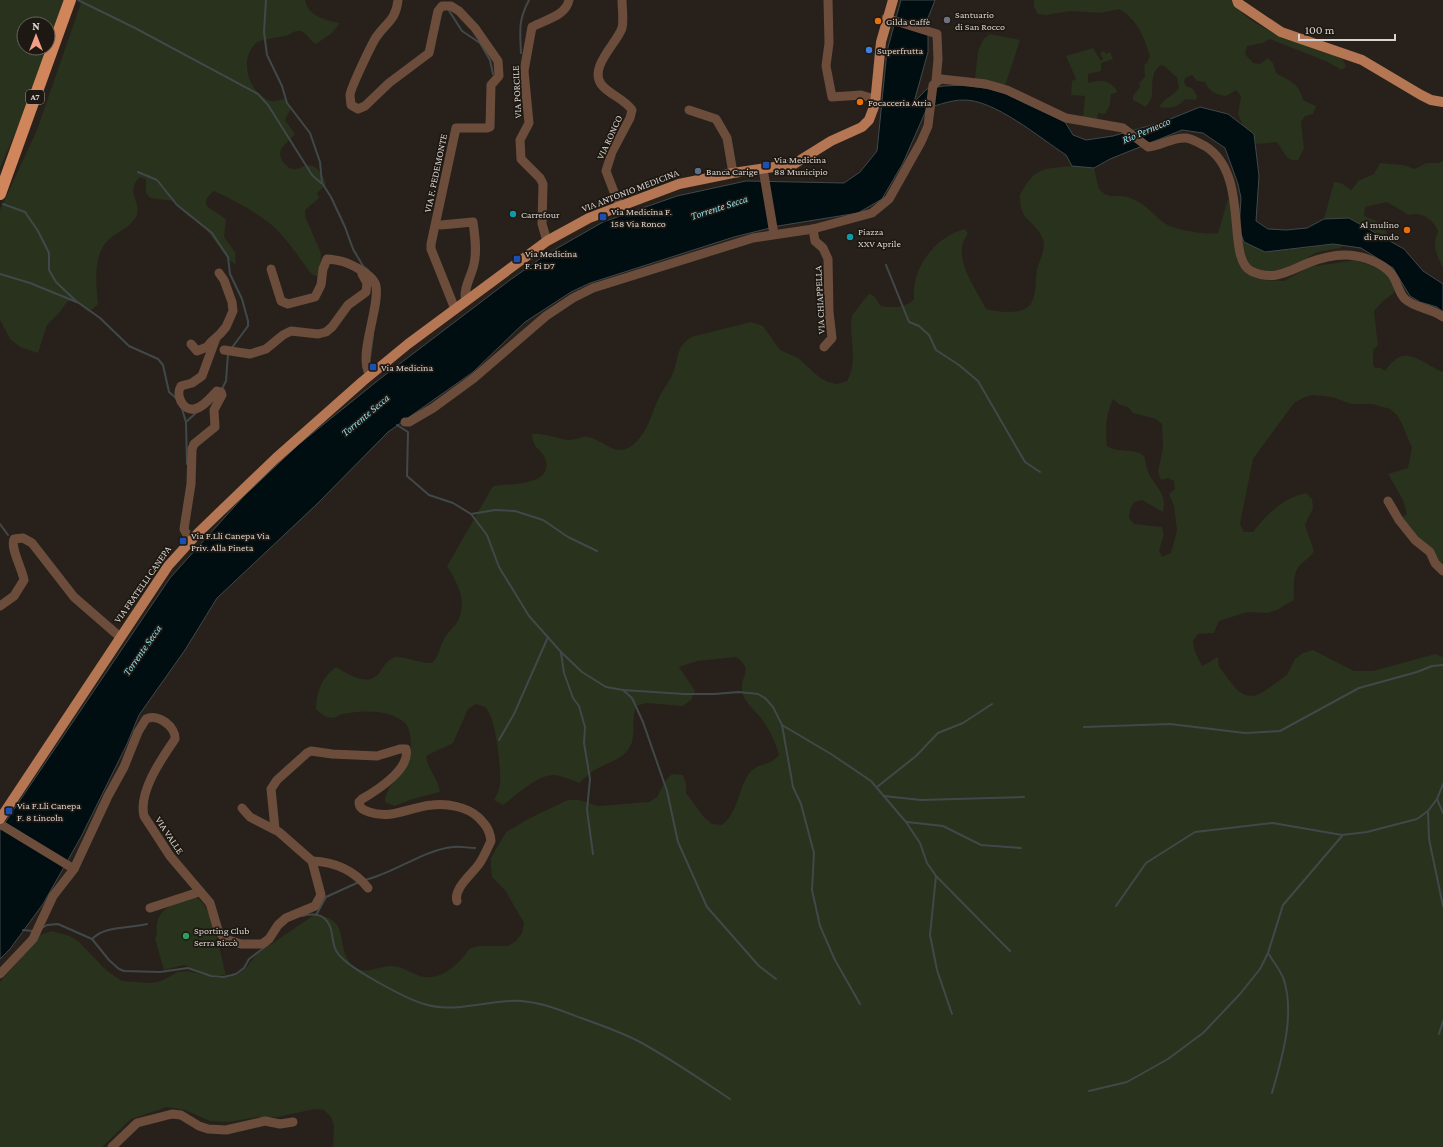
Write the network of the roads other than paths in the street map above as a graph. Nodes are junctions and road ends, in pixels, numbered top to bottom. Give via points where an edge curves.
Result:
1 (70, 0) edge
2 (398, 0) edge
3 (569, 0) edge
4 (622, 0) edge
5 (828, 0) edge
6 (893, 0) edge
7 (1237, 0) edge
8 (888, 19) junction
9 (935, 83) junction
10 (875, 99) junction
11 (1443, 102) edge
12 (689, 110) dead end
13 (733, 173) junction
14 (764, 173) junction
15 (0, 194) edge
16 (619, 205) junction
17 (441, 225) dead end
18 (813, 229) junction
19 (774, 232) junction
20 (547, 241) junction
21 (357, 268) junction
22 (271, 269) dead end
23 (220, 289) dead end
24 (466, 301) junction
25 (455, 309) junction
26 (1443, 317) edge
27 (216, 338) junction
28 (191, 344) dead end
29 (824, 348) dead end
30 (224, 350) dead end
31 (366, 378) junction
32 (405, 422) dead end
33 (1388, 501) dead end
34 (190, 541) junction
35 (1443, 572) edge
36 (0, 606) edge
37 (120, 637) junction
38 (242, 808) dead end
39 (1, 823) edge
40 (275, 829) junction
41 (312, 861) junction
42 (71, 867) junction
43 (368, 888) dead end
44 (199, 892) junction
45 (456, 901) dead end
46 (150, 908) dead end
47 (0, 974) edge
48 (293, 1122) dead end
49 (112, 1147) edge

1 - 15 highway, A7
2 - 25 street, VIA F. PEDEMONTE via 397,11 376,38 360,71 350,95 351,105 358,109 365,106 389,83 429,53 438,10 442,6 452,6 459,11 475,28 498,61 499,76 491,86 490,127 456,128 431,244
3 - 20 street, VIA PORCILE via 561,13 532,27 525,62 529,123 520,140 521,159 543,184 542,224
4 - 16 street, VIA RONCO via 622,27 602,59 598,75 600,82 632,110 606,171
5 - 10 street via 829,43 826,66 832,97 861,95
6 - 8 main road, VIA ANTONIO MEDICINA
7 - 11 main road via 1281,32 1362,60 1421,95
8 - 9 street via 937,34 938,59
8 - 10 main road, VIA ANTONIO MEDICINA via 881,42
9 - 18 street via 928,126 889,199 872,213
9 - 26 street via 942,79 986,84 1007,90 1066,118 1123,128 1145,146 1151,147 1177,139 1195,140 1215,154 1227,172 1236,205 1236,229 1242,261 1251,271 1282,275 1309,262 1346,255 1356,256 1370,260 1391,272 1400,293 1413,305
10 - 14 main road, VIA ANTONIO MEDICINA via 869,120 862,127 831,141 794,164
12 - 13 street via 716,119 727,138
13 - 14 main road, VIA ANTONIO MEDICINA
13 - 16 main road, VIA ANTONIO MEDICINA via 679,184
14 - 19 street
16 - 20 main road, VIA ANTONIO MEDICINA
17 - 24 street, VIA F. PEDEMONTE via 473,222 475,263 464,294
18 - 19 street
18 - 29 street, VIA CHIAPPELLA via 815,241 823,248 829,265 832,338
19 - 32 street via 580,294 546,316 474,378 433,408
20 - 24 main road, VIA ANTONIO MEDICINA
21 - 22 street via 343,260 327,259 322,269 321,285 315,297 288,304 281,301
21 - 30 street via 367,283 366,292 348,305 326,332 318,334 291,331 266,349 250,354
21 - 31 street via 366,273 376,286
23 - 27 street via 218,273 224,280 234,308 226,327
24 - 25 main road, VIA ANTONIO MEDICINA
25 - 31 main road, VIA ANTONIO MEDICINA
27 - 28 street via 199,352
27 - 34 street via 202,376 192,383 180,386 178,393 186,407 193,410 217,391 222,395 214,410 215,427 194,444 192,449 191,484 184,529
31 - 34 main road, VIA FRATELLI CANEPA via 276,458
33 - 35 street via 1399,520 1415,540 1430,552
34 - 37 main road, VIA FRATELLI CANEPA via 168,566
36 - 37 street via 14,596 24,580 12,546 14,539 23,538 40,551 74,597
37 - 39 main road, VIA FRATELLI CANEPA
38 - 40 street via 250,817
39 - 42 street
40 - 41 street
40 - 45 street via 271,789 277,780 307,753 311,751 377,756 404,748 406,758 391,780 362,799 359,805 363,810 385,816 430,805 445,805 475,814 487,826 491,841 480,864 457,891
41 - 43 street via 339,865 360,877
41 - 44 street, VIA VALLE via 321,895 319,900 315,906 286,918 262,944 246,945 224,939 218,930 210,903
42 - 44 street, VIA VALLE via 124,767 143,722 155,718 174,728 175,739 155,770 142,809 170,856
42 - 47 street via 53,896 33,939
44 - 46 street
48 - 49 street via 280,1124 265,1121 226,1130 199,1126 181,1115 172,1114 137,1123

